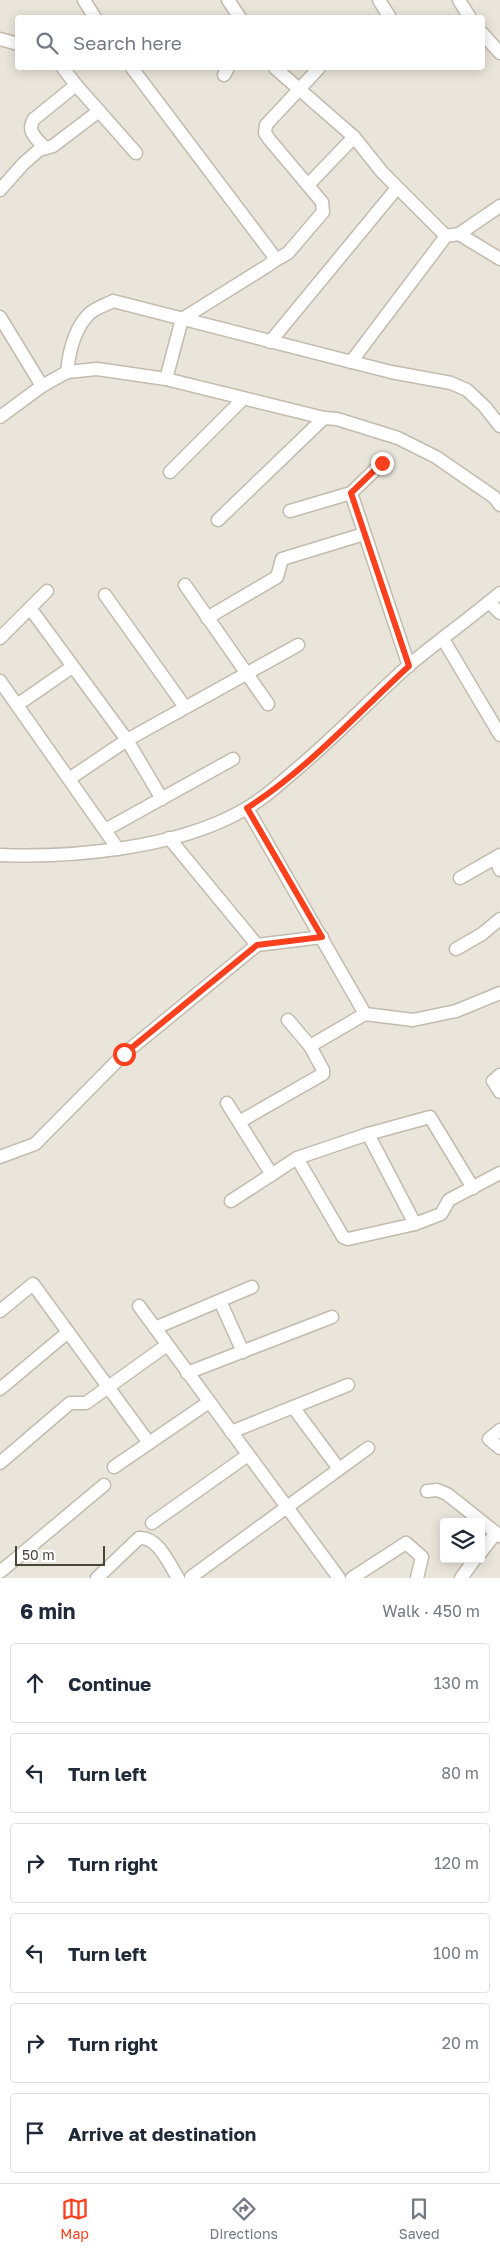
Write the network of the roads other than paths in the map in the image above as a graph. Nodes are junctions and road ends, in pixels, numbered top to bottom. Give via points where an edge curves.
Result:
1 (84, 0) edge
2 (228, 0) edge
3 (458, 0) edge
4 (382, 1) edge
5 (93, 15) edge
6 (238, 15) edge
7 (389, 15) edge
8 (468, 15) edge
9 (485, 36) edge
10 (0, 39) edge
11 (15, 43) edge
12 (500, 53) edge
13 (65, 70) edge
14 (134, 70) edge
15 (278, 70) edge
16 (316, 70) edge
17 (76, 85) junction
18 (299, 88) junction
19 (99, 111) junction
20 (354, 137) junction
21 (44, 147) junction
22 (136, 153) dead end
23 (308, 185) junction
24 (397, 188) junction
25 (0, 190) edge
26 (500, 206) edge
27 (453, 235) junction
28 (500, 259) edge
29 (274, 261) junction
30 (0, 317) edge
31 (182, 319) junction
32 (270, 342) junction
33 (351, 362) junction
34 (67, 372) junction
35 (166, 379) junction
36 (42, 386) junction
37 (243, 399) junction
38 (0, 417) edge
39 (324, 418) junction
40 (500, 426) edge
41 (382, 463) dead end
42 (170, 472) dead end
43 (351, 493) junction
44 (500, 504) edge
45 (290, 511) dead end
46 (218, 520) dead end
47 (364, 534) junction
48 (185, 585) dead end
49 (46, 591) dead end
50 (500, 593) edge
51 (105, 595) dead end
52 (489, 602) junction
53 (30, 608) junction
54 (500, 614) edge
55 (207, 618) junction
56 (3, 630) edge
57 (443, 639) junction
58 (298, 645) dead end
59 (409, 666) junction
60 (72, 667) junction
61 (246, 673) junction
62 (0, 681) edge
63 (268, 704) dead end
64 (17, 705) junction
65 (185, 707) junction
66 (500, 736) edge
67 (127, 740) junction
68 (232, 759) dead end
69 (70, 780) junction
70 (162, 799) junction
71 (247, 808) junction
72 (105, 830) junction
73 (169, 838) junction
74 (118, 849) junction
75 (0, 855) edge
76 (498, 856) edge
77 (500, 870) edge
78 (460, 878) dead end
79 (500, 919) edge
80 (322, 937) junction
81 (257, 945) junction
82 (456, 949) dead end
83 (500, 993) edge
84 (365, 1014) junction
85 (288, 1020) dead end
86 (310, 1046) junction
87 (500, 1075) edge
88 (500, 1092) edge
89 (227, 1103) dead end
90 (238, 1122) junction
91 (368, 1134) junction
92 (0, 1158) edge
93 (297, 1158) junction
94 (500, 1173) edge
95 (272, 1175) junction
96 (473, 1188) junction
97 (231, 1201) dead end
98 (415, 1224) junction
99 (252, 1287) dead end
100 (220, 1301) junction
101 (139, 1306) dead end
102 (0, 1311) edge
103 (332, 1317) dead end
104 (155, 1328) junction
105 (68, 1332) junction
106 (167, 1345) junction
107 (243, 1352) junction
108 (187, 1374) junction
109 (348, 1385) dead end
110 (108, 1387) junction
111 (0, 1390) edge
112 (209, 1402) junction
113 (293, 1407) junction
114 (500, 1430) edge
115 (231, 1432) junction
116 (149, 1443) junction
117 (368, 1448) dead end
118 (500, 1448) edge
119 (248, 1455) junction
120 (0, 1463) edge
121 (114, 1467) dead end
122 (339, 1469) junction
123 (104, 1485) dead end
124 (426, 1491) dead end
125 (286, 1507) junction
126 (152, 1523) dead end
127 (498, 1534) edge
128 (485, 1548) edge
129 (473, 1563) edge
130 (0, 1572) edge
131 (184, 1577) edge
132 (97, 1578) edge
133 (339, 1578) edge
134 (352, 1578) edge
135 (417, 1578) edge
136 (461, 1578) edge

1 - 5 street
2 - 6 street
3 - 8 street
4 - 7 street
9 - 12 street
10 - 11 street
13 - 17 street
14 - 29 street via 273,255
15 - 18 street
16 - 18 street
17 - 19 street
17 - 21 street via 30,124 30,131
18 - 20 street
18 - 23 street via 266,125 265,133
19 - 21 street via 53,146
19 - 22 street
20 - 23 street
20 - 24 street
21 - 25 street via 23,164
23 - 29 street via 322,202 323,212 288,253
24 - 27 street
24 - 32 street
26 - 27 street
27 - 28 street
27 - 33 street
29 - 31 street
30 - 36 street
31 - 32 street
31 - 34 street via 113,301 90,313 77,333 68,355
31 - 35 street
32 - 33 street
33 - 40 street via 467,390
34 - 35 street via 97,369
34 - 36 street
35 - 37 street
36 - 38 street
37 - 39 street
37 - 42 street
39 - 44 street via 398,438 436,457
39 - 46 street
41 - 43 street
43 - 45 street
43 - 47 street
47 - 55 street via 282,560 277,576
47 - 59 street
48 - 55 street
49 - 53 street
50 - 52 street
51 - 65 street
52 - 54 street
52 - 57 street
53 - 56 street
53 - 60 street
55 - 61 street
57 - 59 street
57 - 66 street
58 - 61 street
59 - 71 street via 309,759
60 - 64 street
60 - 67 street
61 - 63 street
61 - 65 street
62 - 64 street
64 - 69 street
65 - 67 street
67 - 69 street
67 - 70 street
68 - 70 street
69 - 72 street
70 - 72 street
71 - 73 street via 188,834
71 - 80 street
72 - 74 street
73 - 74 street
73 - 81 street
74 - 75 street via 31,856
76 - 77 street
76 - 78 street
79 - 82 street
80 - 81 street
80 - 84 street
81 - 92 street via 124,1054 35,1144
83 - 84 street via 456,1011 413,1020
84 - 86 street
85 - 86 street
86 - 90 street via 323,1074
87 - 88 street via 493,1081
89 - 90 street
90 - 95 street
91 - 93 street
91 - 96 street via 430,1117
91 - 98 street
93 - 95 street
93 - 98 street via 343,1237 348,1239
94 - 96 street
95 - 97 street
96 - 98 street via 449,1200 441,1214
99 - 100 street
100 - 104 street
100 - 107 street
101 - 104 street
102 - 105 street via 33,1284
103 - 107 street
104 - 106 street
105 - 110 street
105 - 111 street
106 - 108 street
106 - 110 street
107 - 108 street
108 - 112 street
109 - 113 street
110 - 116 street
110 - 120 street via 86,1403 70,1403
112 - 115 street
112 - 116 street
113 - 115 street
113 - 122 street
114 - 118 street via 490,1439
115 - 119 street
116 - 121 street
117 - 122 street
119 - 125 street
119 - 126 street
122 - 125 street
123 - 130 street
124 - 127 street via 437,1490 447,1494
125 - 131 street
125 - 133 street
127 - 128 street
129 - 136 street
131 - 132 street via 146,1537 139,1538
134 - 135 street via 406,1543 422,1557

